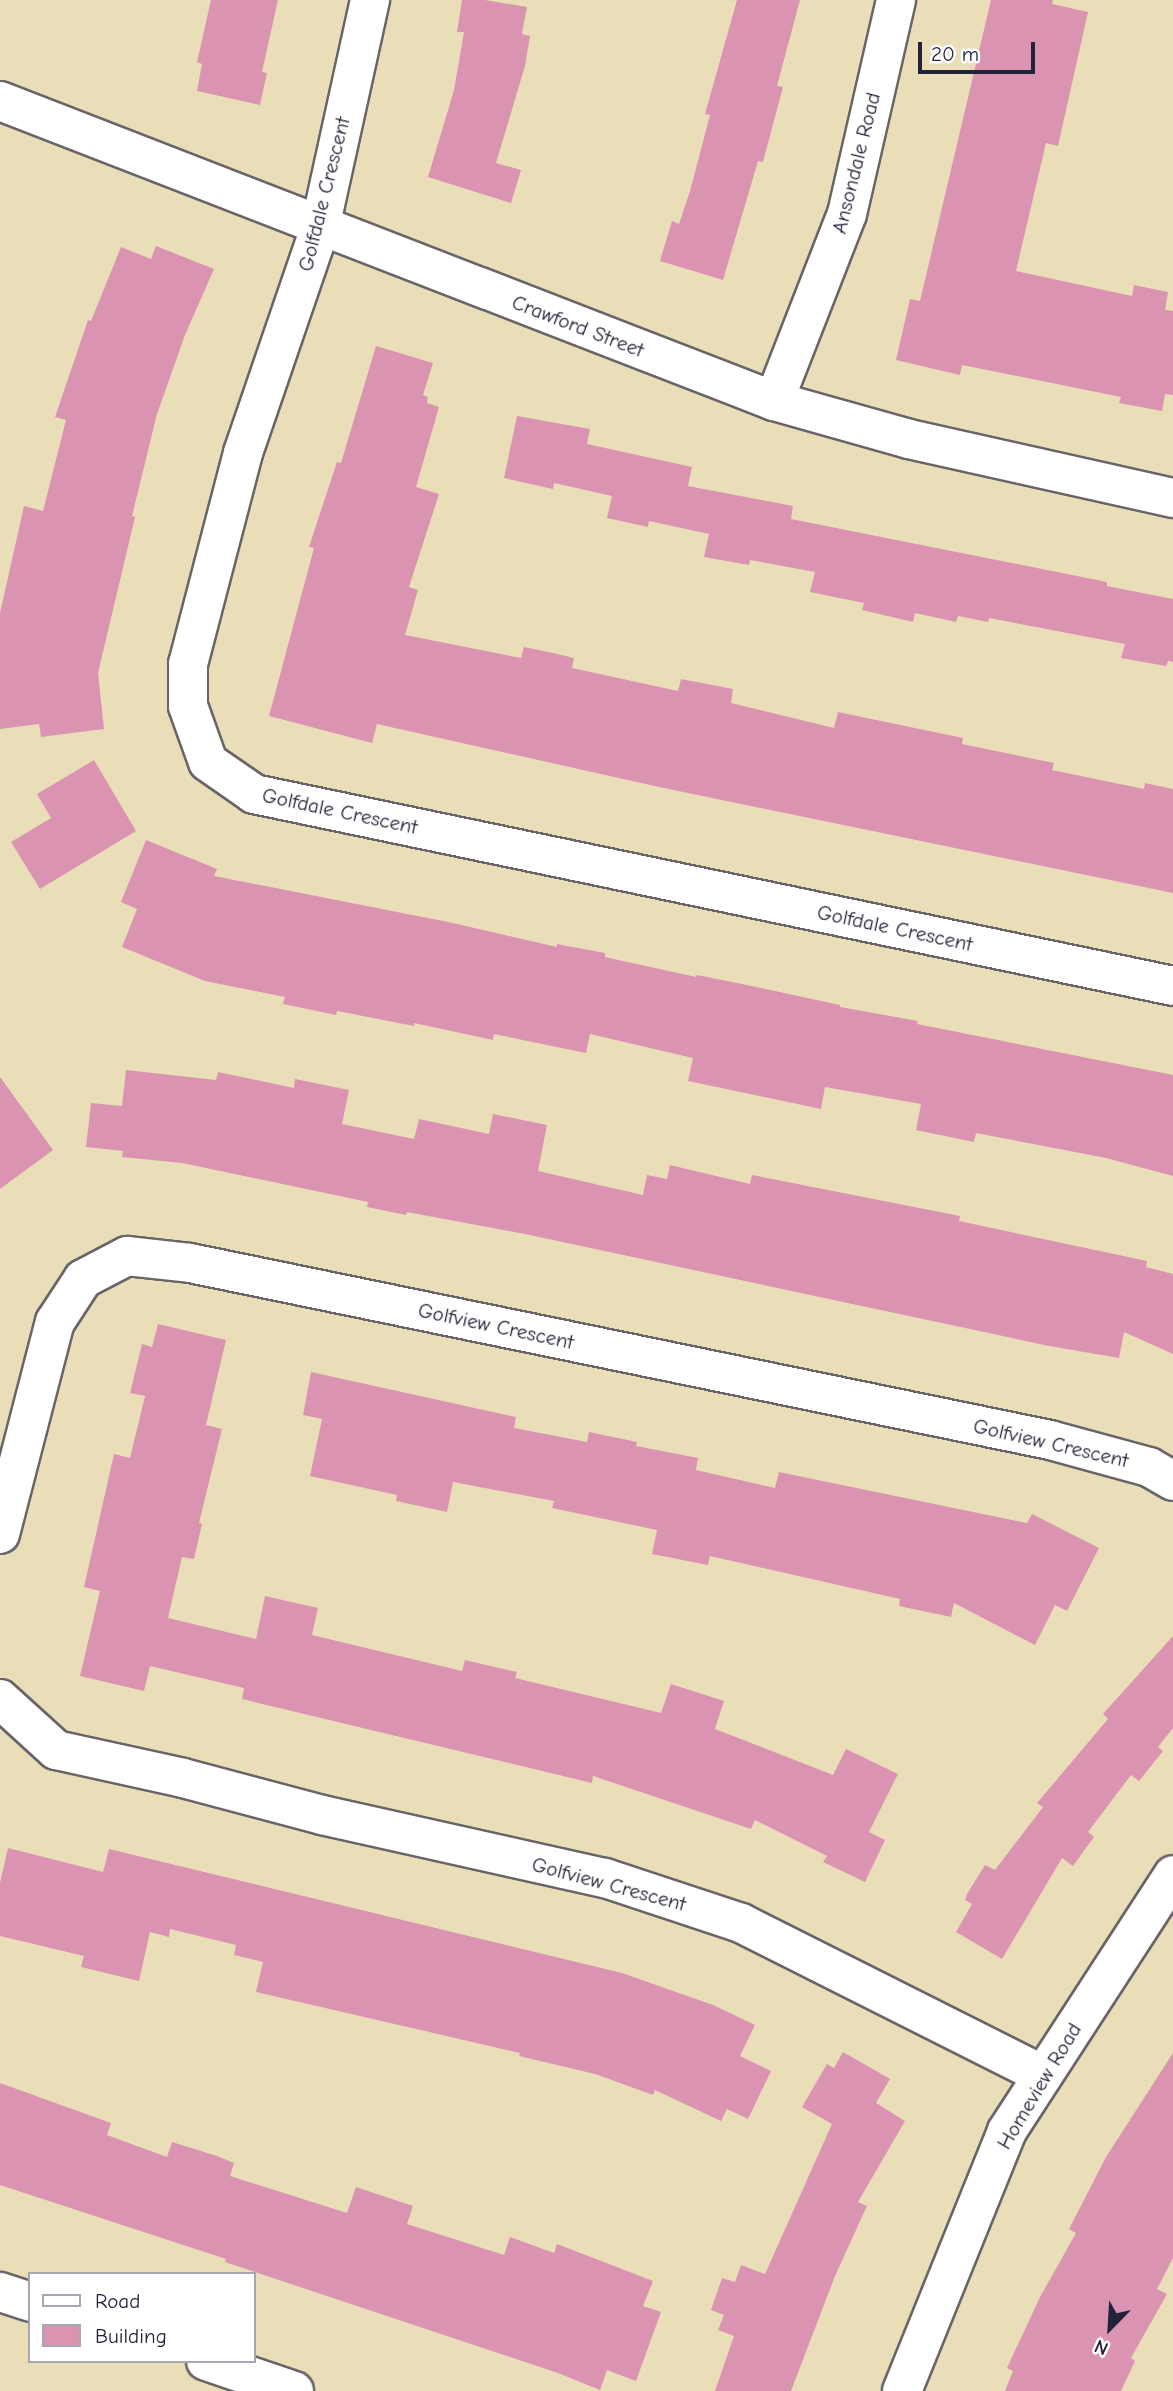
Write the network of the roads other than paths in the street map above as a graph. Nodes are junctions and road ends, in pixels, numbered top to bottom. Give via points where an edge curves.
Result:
1 (370, 0) edge
2 (896, 0) edge
3 (0, 101) edge
4 (320, 228) junction
5 (774, 401) junction
6 (1173, 498) edge
7 (1173, 986) edge
8 (1173, 1481) edge
9 (0, 1534) edge
10 (0, 1699) edge
11 (1173, 1875) edge
12 (1044, 2075) junction
13 (0, 2292) edge
14 (28, 2301) edge
15 (212, 2363) edge
16 (294, 2391) edge
17 (902, 2391) edge

1 - 4 street, Golfdale Crescent
2 - 5 street, Ansondale Road via 847,214
3 - 4 street, Crawford Street
4 - 5 street, Crawford Street
4 - 7 street, Golfdale Crescent via 243,453 188,664 188,706 208,762 254,794
5 - 6 street, Crawford Street via 909,439
8 - 9 street, Golfview Crescent via 1149,1467 1051,1440 190,1263 127,1256 83,1279 55,1322
10 - 12 street, Golfview Crescent via 56,1750 605,1878 741,1923
11 - 12 street, Homeview Road
12 - 17 street, Homeview Road via 1007,2130
13 - 14 street
15 - 16 street

